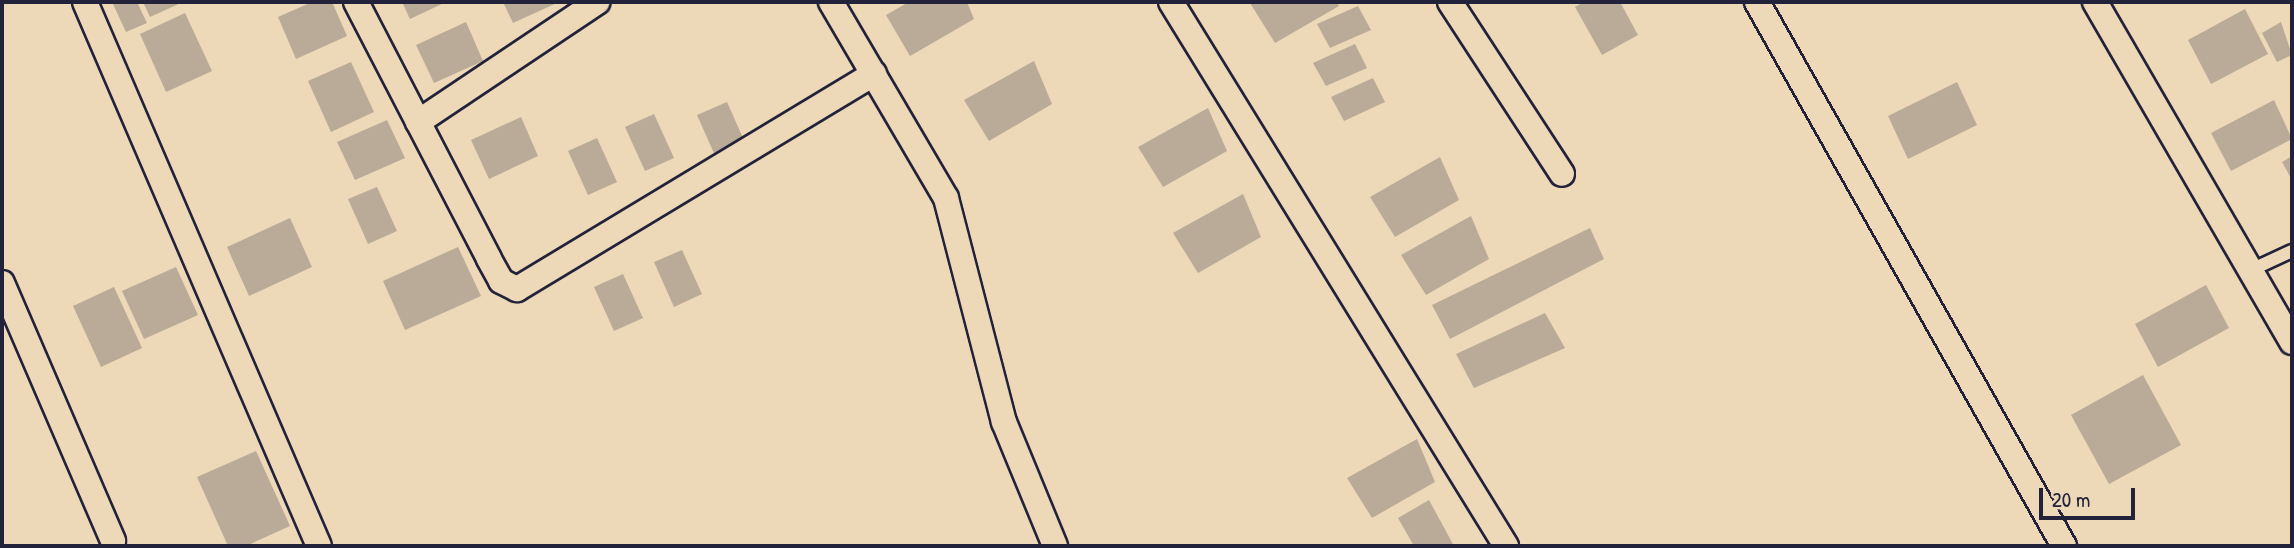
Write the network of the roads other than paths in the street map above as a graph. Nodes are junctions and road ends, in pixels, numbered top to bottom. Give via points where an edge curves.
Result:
1 (85, 2) edge
2 (356, 2) edge
3 (597, 2) edge
4 (831, 2) edge
5 (1450, 2) edge
6 (1757, 2) edge
7 (2095, 2) edge
8 (1177, 3) edge
9 (874, 74) junction
10 (418, 122) junction
11 (1562, 174) dead end
12 (2292, 251) edge
13 (2251, 270) junction
14 (2, 283) edge
15 (2292, 342) edge
16 (113, 541) dead end
17 (319, 546) edge
18 (1055, 546) edge
19 (1506, 546) edge
20 (2064, 546) edge

1 - 17 street
2 - 10 street
3 - 10 street
4 - 9 street
5 - 11 street
6 - 20 street
7 - 13 street
8 - 19 street
9 - 10 street via 524,288 501,281
9 - 18 street via 946,198 1004,422
12 - 13 lane
13 - 15 street
14 - 16 street

